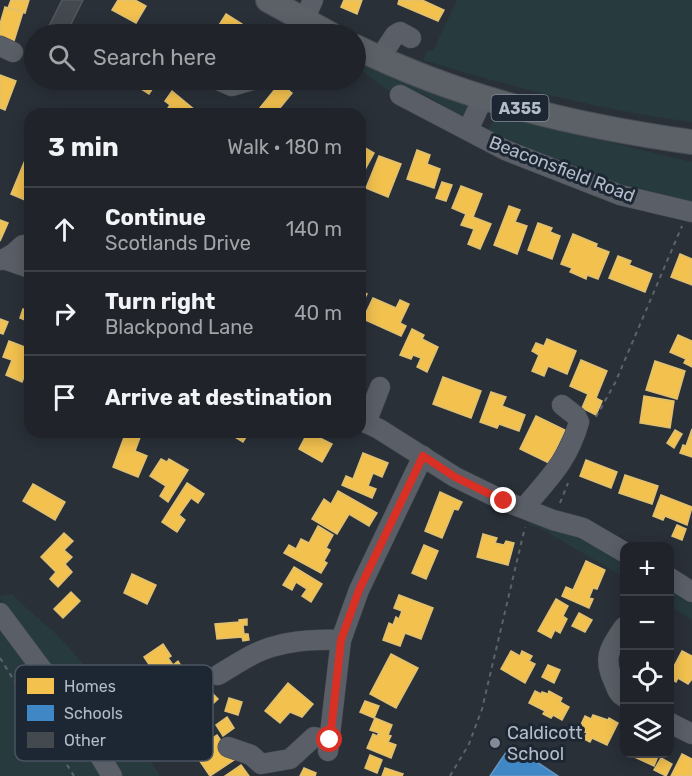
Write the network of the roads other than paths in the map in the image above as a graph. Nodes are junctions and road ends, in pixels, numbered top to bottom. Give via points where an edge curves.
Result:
1 (267, 0) edge
2 (314, 23) edge
3 (411, 38) dead end
4 (366, 52) edge
5 (380, 59) junction
6 (400, 95) dead end
7 (483, 98) junction
8 (468, 130) junction
9 (692, 142) edge
10 (690, 212) edge
11 (23, 245) dead end
12 (2, 260) edge
13 (24, 266) edge
14 (380, 387) dead end
15 (562, 405) dead end
16 (366, 415) edge
17 (366, 423) edge
18 (423, 456) junction
19 (526, 509) junction
20 (620, 550) edge
21 (674, 581) edge
22 (692, 592) edge
23 (0, 613) edge
24 (620, 633) edge
25 (341, 640) junction
26 (39, 665) edge
27 (218, 675) dead end
28 (620, 695) edge
29 (674, 725) edge
30 (692, 734) edge
31 (228, 747) dead end
32 (103, 761) edge
33 (258, 770) edge
34 (112, 776) edge

1 - 2 main road
3 - 5 street via 400,32 395,34
4 - 5 main road, A355
5 - 7 main road, A355
6 - 8 street, Beaconsfield Road
7 - 8 street, Beaconsfield Road
7 - 9 main road, A355 via 559,118
8 - 10 street, Beaconsfield Road via 505,150 620,195
11 - 12 street
12 - 13 street
14 - 16 street
15 - 19 street via 579,422 573,441 562,463
17 - 18 street
18 - 19 street via 455,477
18 - 25 street via 359,590
19 - 20 street via 584,528
21 - 22 street
23 - 26 street
24 - 28 street via 611,646 607,667
25 - 27 street via 291,643 263,650
25 - 33 street via 329,745 314,737 290,759
29 - 30 street
31 - 33 street via 251,755
32 - 34 street

